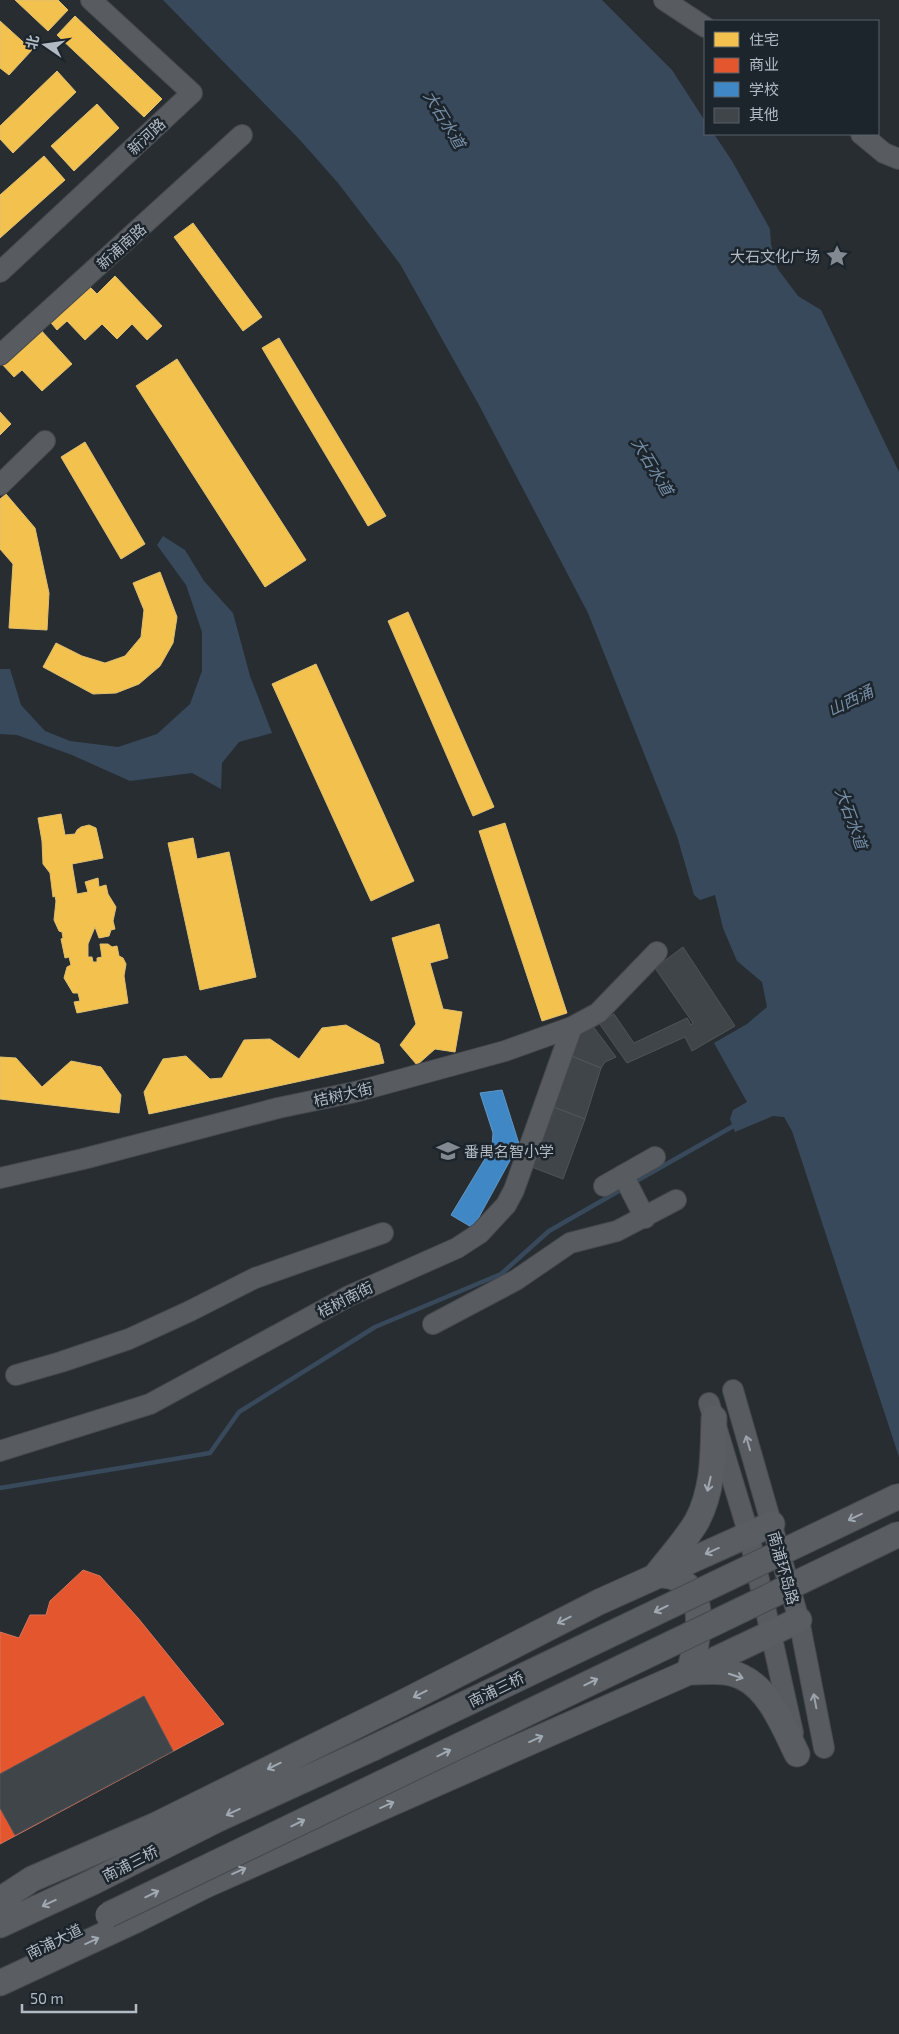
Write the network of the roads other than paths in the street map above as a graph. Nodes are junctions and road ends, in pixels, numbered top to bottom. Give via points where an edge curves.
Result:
1 (92, 0) edge
2 (664, 0) edge
3 (687, 0) edge
4 (712, 20) edge
5 (704, 26) edge
6 (242, 135) dead end
7 (862, 135) edge
8 (899, 139) edge
9 (892, 156) edge
10 (0, 272) edge
11 (0, 355) edge
12 (45, 441) dead end
13 (0, 485) edge
14 (656, 952) dead end
15 (572, 1028) junction
16 (655, 1157) dead end
17 (623, 1175) junction
18 (0, 1178) edge
19 (604, 1186) dead end
20 (676, 1200) dead end
21 (645, 1218) junction
22 (383, 1233) dead end
23 (433, 1324) dead end
24 (16, 1375) dead end
25 (732, 1390) dead end
26 (712, 1410) joint
27 (0, 1451) edge
28 (899, 1496) edge
29 (772, 1524) junction
30 (899, 1534) edge
31 (749, 1535) junction
32 (656, 1576) junction
33 (799, 1620) junction
34 (772, 1632) junction
35 (688, 1672) junction
36 (824, 1748) dead end
37 (797, 1754) joint
38 (0, 1900) edge
39 (0, 1925) edge
40 (0, 1966) edge
41 (0, 1983) edge

1 - 10 street, 新河路 via 192,93
2 - 5 street
3 - 4 street
6 - 11 street, 新浦南路
7 - 9 street
8 - 9 street
12 - 13 street
14 - 15 street, 桔树大街 via 598,1013
15 - 18 street, 桔树大街 via 505,1051 355,1092 278,1108
15 - 27 street, 桔树南街 via 514,1190 506,1205 480,1233 457,1248 349,1296 150,1404
16 - 17 street
17 - 19 street
17 - 21 street
20 - 21 street
21 - 23 street via 617,1231 570,1243 516,1280
22 - 24 street via 255,1278 129,1339
29 -> 25 street, 南浦环岛路
26 - 31 street, 南浦环岛路
26 -> 32 main road via 713,1466 704,1506 684,1540
28 -> 39 main road, 南浦三桥, bridge
29 - 31 main road
29 - 33 street, 南浦环岛路
40 -> 30 main road, 南浦大道, bridge
31 -> 32 main road
31 - 34 street, 南浦环岛路
32 - 35 main road via 664,1574 683,1581 696,1604 696,1646
32 -> 38 main road via 154,1826 32,1879
33 - 34 main road
36 -> 33 street, 南浦环岛路
34 - 35 main road
34 - 37 street, 南浦环岛路
35 -> 37 main road via 718,1671 741,1677 756,1686 771,1706
41 -> 35 main road via 206,1886

